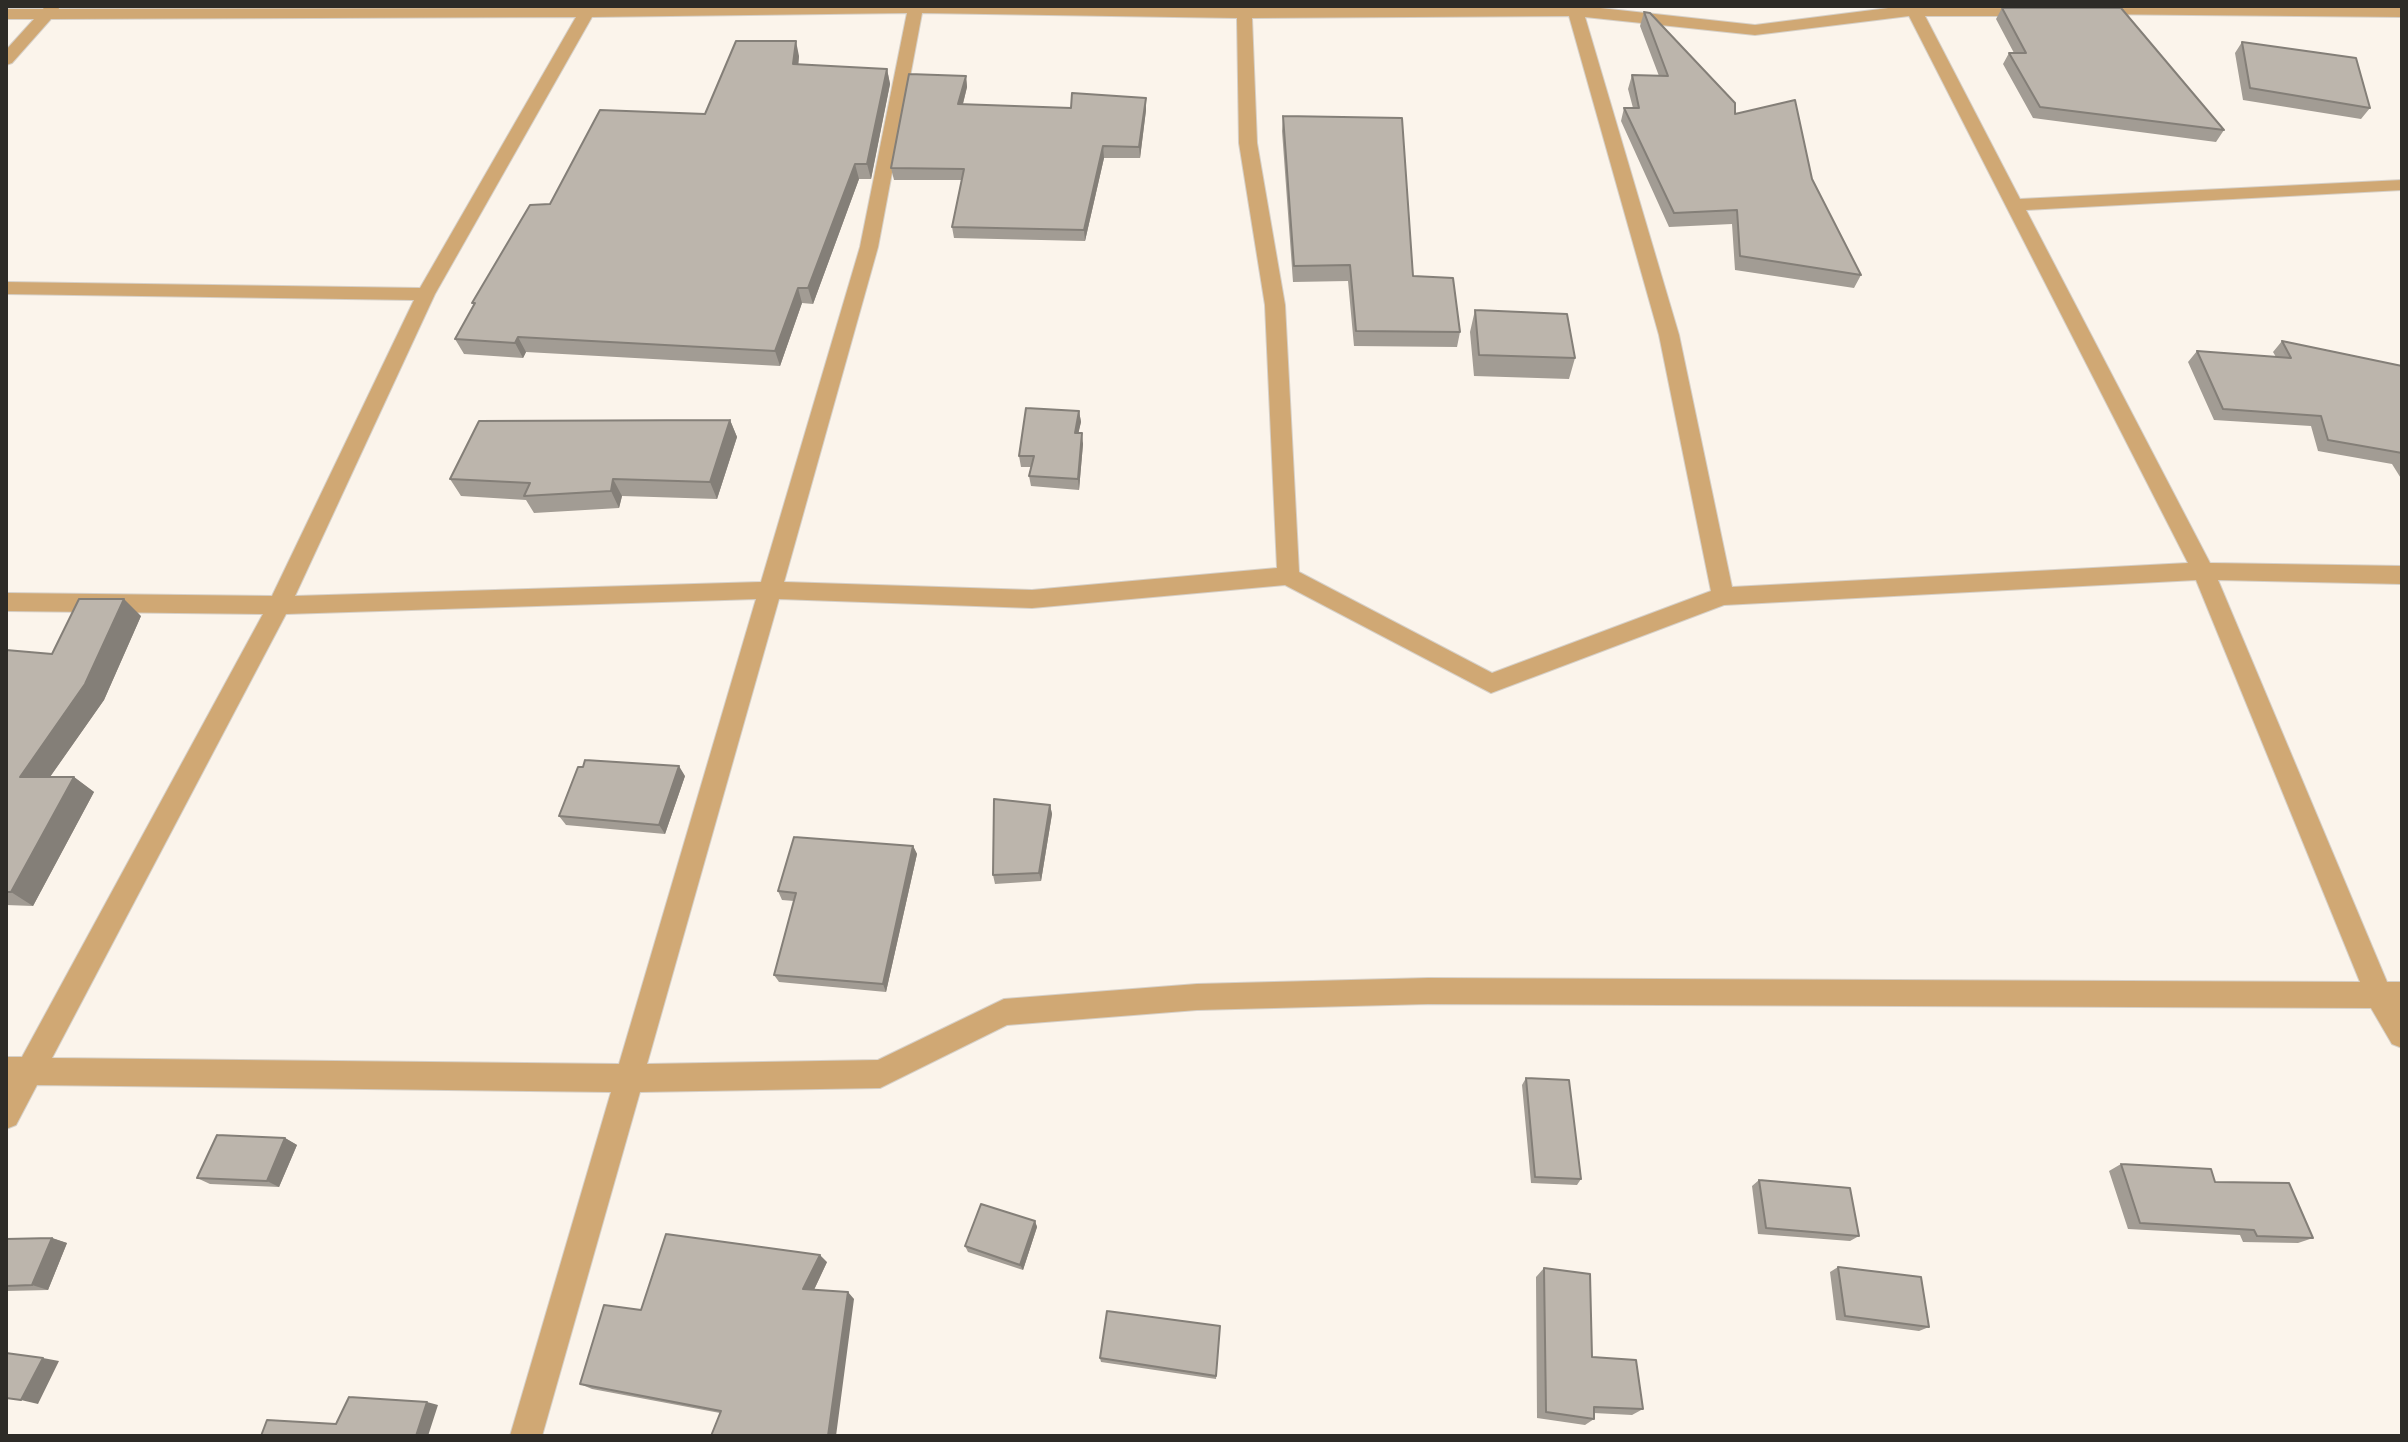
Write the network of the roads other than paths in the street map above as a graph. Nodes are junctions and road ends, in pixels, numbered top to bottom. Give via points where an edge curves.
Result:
1 (916, 7) edge
2 (1575, 8) edge
3 (1913, 8) edge
4 (589, 9) edge
5 (50, 10) edge
6 (1244, 10) edge
7 (2402, 12) edge
8 (6, 14) edge
9 (6, 60) edge
10 (2402, 185) edge
11 (2015, 205) junction
12 (6, 288) edge
13 (426, 294) junction
14 (2203, 571) junction
15 (2402, 575) edge
16 (1288, 576) junction
17 (770, 590) junction
18 (1723, 596) junction
19 (6, 602) edge
20 (279, 605) junction
21 (2391, 995) edge
22 (2402, 1035) edge
23 (17, 1071) edge
24 (629, 1078) junction
25 (6, 1115) edge
26 (526, 1436) edge

1 - 4 street
1 - 6 street
1 - 17 street via 869,247
2 - 3 street via 1755,30
2 - 6 street
2 - 18 street via 1669,335
3 - 7 street
3 - 11 street
4 - 5 street
4 - 13 street
5 - 8 street
5 - 9 street
6 - 16 street via 1248,143 1275,305
10 - 11 street
11 - 14 street
12 - 13 street
13 - 20 street
14 - 15 street
14 - 18 street
14 - 21 street
16 - 17 street via 1032,599
16 - 18 street via 1491,683
17 - 20 street
17 - 24 street
19 - 20 street
20 - 23 street
21 - 22 street
21 - 24 street via 1428,991 1197,997 1004,1012 880,1074
23 - 24 street
23 - 25 street
24 - 26 street

